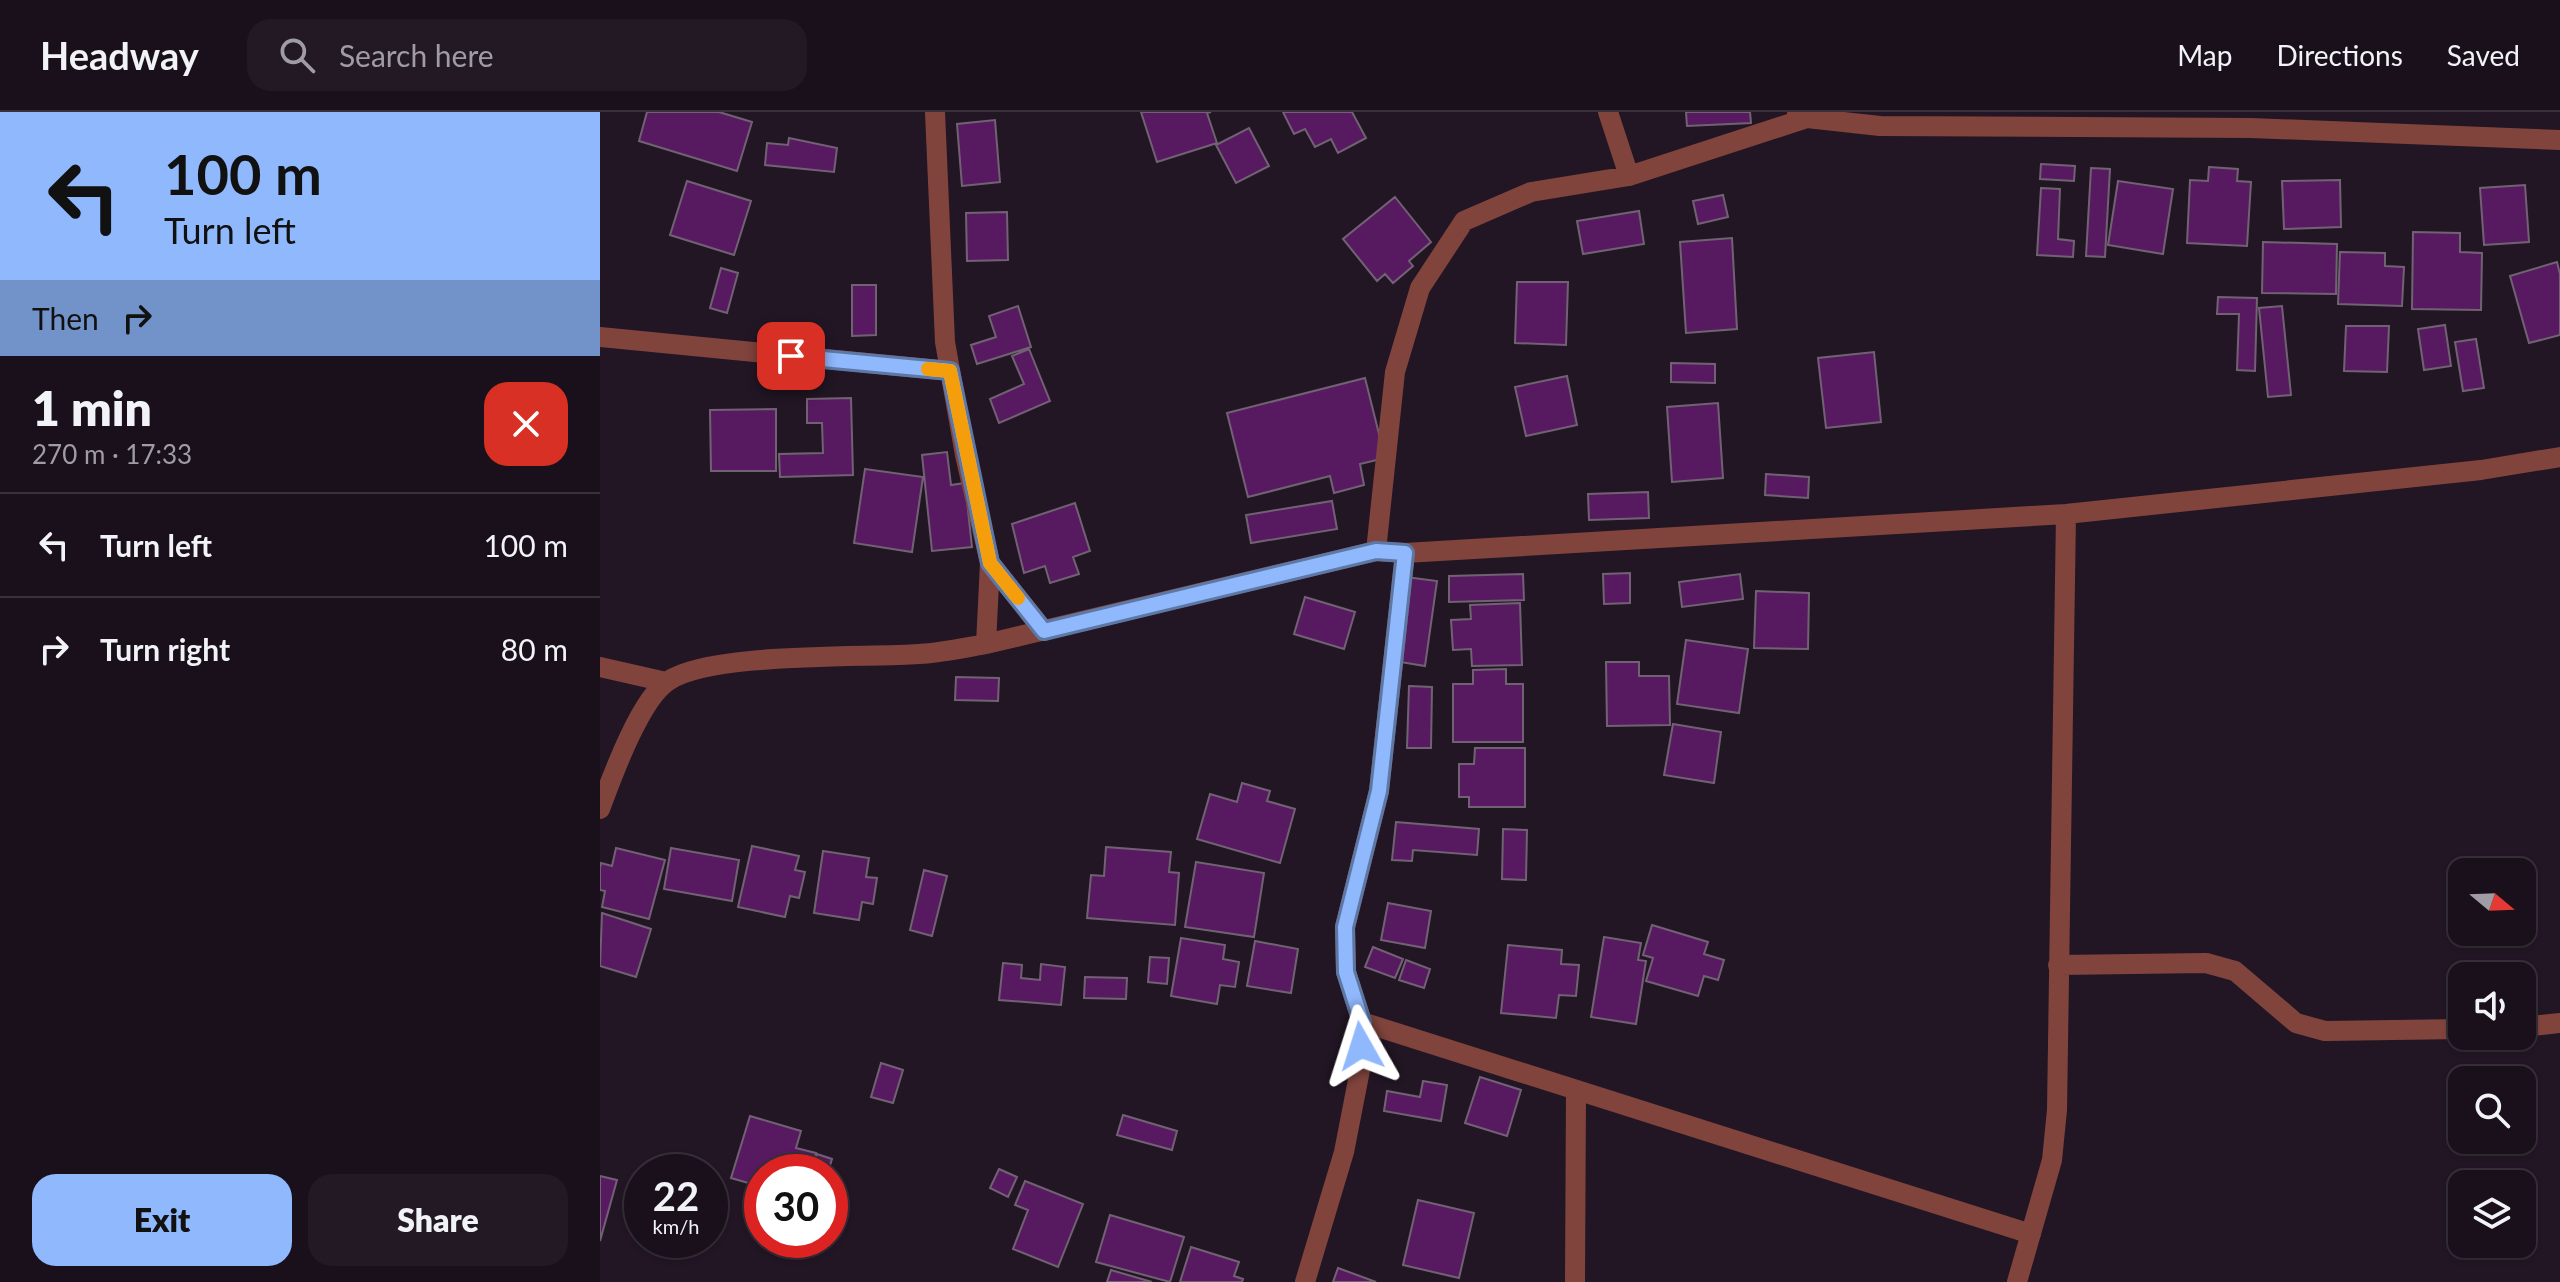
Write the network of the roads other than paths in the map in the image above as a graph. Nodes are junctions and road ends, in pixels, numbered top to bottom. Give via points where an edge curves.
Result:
1 (935, 112) edge
2 (1608, 112) edge
3 (1802, 115) edge
4 (2560, 140) edge
5 (1629, 176) junction
6 (600, 337) edge
7 (950, 371) junction
8 (2560, 457) edge
9 (2066, 514) junction
10 (1376, 551) junction
11 (1405, 553) junction
12 (990, 563) junction
13 (1044, 631) junction
14 (986, 644) junction
15 (600, 667) edge
16 (666, 682) junction
17 (600, 809) edge
18 (2058, 965) junction
19 (1362, 1022) junction
20 (2560, 1023) edge
21 (2536, 1026) edge
22 (2448, 1029) edge
23 (1576, 1090) junction
24 (2031, 1234) junction
25 (1305, 1282) edge
26 (1575, 1282) edge
27 (2017, 1282) edge

1 - 7 street
2 - 5 street
3 - 4 street via 1880,126 2251,128
3 - 5 street
5 - 10 street via 1531,192 1464,221 1420,288 1395,372
6 - 7 street
7 - 12 street
8 - 9 street
9 - 11 street
9 - 18 street
10 - 11 street
10 - 13 street
11 - 19 street via 1379,791 1345,927 1346,972
12 - 13 street
12 - 14 street
13 - 14 street
14 - 16 street via 924,654 708,664
15 - 16 street
16 - 17 street via 635,727
18 - 22 street via 2206,963 2235,971 2296,1023 2325,1031
18 - 24 street via 2052,1160
19 - 23 street
19 - 25 street via 1360,1070 1344,1152
20 - 21 street
23 - 24 street
23 - 26 street
24 - 27 street

